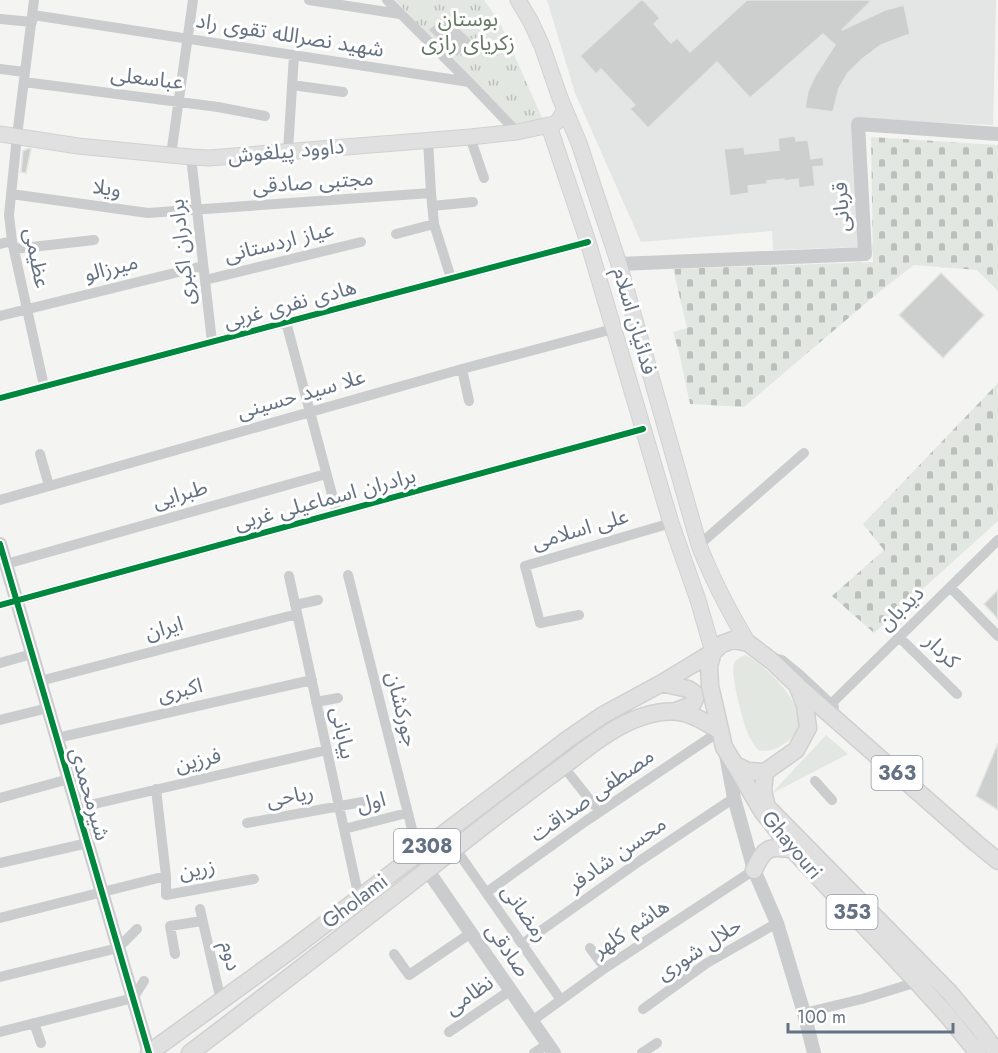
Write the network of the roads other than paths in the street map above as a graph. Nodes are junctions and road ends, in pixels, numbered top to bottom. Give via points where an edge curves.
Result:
1 (34, 0) edge
2 (193, 0) edge
3 (309, 0) edge
4 (387, 0) edge
5 (518, 0) edge
6 (400, 14) junction
7 (0, 19) edge
8 (32, 19) junction
9 (188, 39) junction
10 (294, 55) junction
11 (0, 69) edge
12 (25, 77) junction
13 (469, 82) junction
14 (292, 85) junction
15 (343, 92) dead end
16 (178, 102) junction
17 (565, 110) junction
18 (265, 116) dead end
19 (549, 126) junction
20 (517, 132) junction
21 (0, 134) edge
22 (998, 134) edge
23 (17, 136) junction
24 (470, 137) junction
25 (429, 140) junction
26 (579, 143) junction
27 (288, 151) junction
28 (558, 152) junction
29 (171, 155) junction
30 (191, 158) junction
31 (484, 178) dead end
32 (11, 194) junction
33 (431, 194) junction
34 (473, 202) dead end
35 (432, 206) junction
36 (197, 210) junction
37 (434, 224) junction
38 (396, 234) dead end
39 (94, 240) dead end
40 (362, 242) dead end
41 (588, 242) junction
42 (0, 244) edge
43 (13, 245) junction
44 (619, 264) junction
45 (203, 266) junction
46 (451, 278) junction
47 (205, 280) junction
48 (27, 308) junction
49 (0, 316) edge
50 (286, 322) junction
51 (613, 329) junction
52 (212, 342) junction
53 (462, 369) junction
54 (44, 386) junction
55 (0, 398) edge
56 (469, 401) dead end
57 (310, 412) junction
58 (643, 429) junction
59 (804, 453) dead end
60 (40, 454) dead end
61 (326, 474) junction
62 (49, 486) junction
63 (0, 500) edge
64 (337, 513) junction
65 (671, 523) junction
66 (998, 540) edge
67 (0, 545) edge
68 (699, 545) junction
69 (6, 564) junction
70 (348, 575) dead end
71 (289, 576) dead end
72 (950, 587) junction
73 (16, 600) junction
74 (318, 600) dead end
75 (0, 605) edge
76 (296, 609) junction
77 (579, 615) dead end
78 (998, 636) edge
79 (899, 637) junction
80 (747, 643) junction
81 (713, 652) junction
82 (32, 654) junction
83 (765, 657) junction
84 (0, 663) edge
85 (312, 680) junction
86 (40, 681) junction
87 (662, 683) junction
88 (797, 685) junction
89 (957, 694) dead end
90 (338, 698) dead end
91 (316, 702) junction
92 (831, 704) junction
93 (48, 708) junction
94 (676, 711) junction
95 (0, 720) edge
96 (841, 724) junction
97 (57, 738) junction
98 (722, 739) junction
99 (327, 750) junction
100 (735, 765) junction
101 (563, 766) junction
102 (765, 772) junction
103 (69, 780) junction
104 (815, 781) dead end
105 (156, 789) junction
106 (0, 798) edge
107 (734, 798) junction
108 (831, 800) dead end
109 (362, 802) dead end
110 (594, 805) dead end
111 (339, 807) junction
112 (77, 808) junction
113 (407, 813) junction
114 (247, 823) dead end
115 (344, 829) junction
116 (88, 843) junction
117 (455, 848) junction
118 (792, 849) junction
119 (811, 852) junction
120 (418, 853) junction
121 (998, 861) edge
122 (0, 863) edge
123 (754, 870) junction
124 (428, 871) junction
125 (166, 876) junction
126 (254, 879) dead end
127 (102, 892) junction
128 (487, 892) junction
129 (359, 898) junction
130 (200, 909) dead end
131 (0, 918) edge
132 (202, 921) junction
133 (777, 923) junction
134 (137, 929) dead end
135 (471, 933) junction
136 (522, 944) junction
137 (118, 948) junction
138 (591, 948) dead end
139 (175, 954) dead end
140 (394, 954) dead end
141 (604, 968) junction
142 (0, 978) edge
143 (144, 981) dead end
144 (917, 982) junction
145 (511, 990) junction
146 (133, 998) junction
147 (561, 1000) junction
148 (221, 1001) junction
149 (643, 1009) dead end
150 (804, 1013) junction
151 (532, 1021) junction
152 (34, 1023) junction
153 (0, 1032) edge
154 (449, 1032) dead end
155 (41, 1043) dead end
156 (657, 1043) dead end
157 (551, 1048) edge
158 (149, 1053) edge
159 (190, 1053) edge
160 (534, 1053) edge
161 (642, 1053) edge
162 (814, 1053) edge
163 (978, 1053) edge
164 (997, 1053) edge

1 - 8 street, عظیمی
2 - 9 street
3 - 6 street
4 - 6 street
5 - 17 main road, فدائیان اسلام via 542,46
6 - 13 street
7 - 8 street, شهید نصرالله تقوی راد
8 - 9 street, شهید نصرالله تقوی راد
8 - 12 street, عظیمی
9 - 10 street, شهید نصرالله تقوی راد
9 - 16 street
10 - 13 street, شهید نصرالله تقوی راد
10 - 14 street
11 - 12 street, عباسعلی
12 - 16 street, عباسعلی
12 - 23 street, عظیمی
13 - 20 street
14 - 15 street
14 - 27 street
16 - 18 street, عباسعلی
16 - 29 street
17 - 19 main road
17 - 26 main road, فدائیان اسلام
19 - 20 main road, داوود پیلغوش
19 - 28 main road, فدائیان اسلام
20 - 24 main road, داوود پیلغوش
21 - 23 main road, داوود پیلغوش
22 - 44 street, قربانی via 858,124 865,254
23 - 29 main road, داوود پیلغوش
23 - 32 street, عظیمی
24 - 25 main road, داوود پیلغوش
24 - 31 street
25 - 27 main road, داوود پیلغوش
25 - 33 street
26 - 28 main road via 566,141
26 - 44 main road, فدائیان اسلام
27 - 30 main road, داوود پیلغوش
28 - 41 main road, فدائیان اسلام
29 - 30 main road, داوود پیلغوش
30 - 36 street, برادران اکبری
32 - 36 street, ویلا via 148,213
32 - 43 street, عظیمی
33 - 35 street
33 - 36 street, مجتبی صادقی
34 - 35 street
35 - 37 street
36 - 45 street, برادران اکبری
37 - 38 street
37 - 46 street
39 - 43 street
40 - 47 street, عیاز اردستانی
41 - 46 street, هادی نفری غربی
41 - 51 main road, فدائیان اسلام
42 - 43 street
43 - 48 street, عظیمی
44 - 68 main road, فدائیان اسلام
45 - 47 street, برادران اکبری
45 - 48 street, میرزالو
46 - 50 street, هادی نفری غربی
47 - 52 street, برادران اکبری
48 - 49 street, میرزالو
48 - 54 street, عظیمی
50 - 52 street, هادی نفری غربی
50 - 57 street
51 - 53 street, علا سید حسینی
51 - 58 main road, فدائیان اسلام
52 - 54 street, هادی نفری غربی
53 - 56 street
53 - 57 street, علا سید حسینی
54 - 55 street, هادی نفری غربی
57 - 61 street
57 - 62 street, علا سید حسینی
58 - 64 street, برادران اسماعیلی غربی
58 - 65 main road, فدائیان اسلام
59 - 68 street
60 - 62 street
61 - 64 street
61 - 69 street, طبرایی
62 - 63 street, علا سید حسینی
64 - 73 street, برادران اسماعیلی غربی
65 - 77 street, علی اسلامی via 525,566 540,623
65 - 81 main road, فدائیان اسلام
66 - 72 street, دیدبان
67 - 69 street, شیرمحمدی
68 - 80 main road, فدائیان اسلام
69 - 73 street, شیرمحمدی
70 - 113 street, جورکشان
71 - 76 street, بیابانی
72 - 78 street
72 - 79 street, دیدبان
73 - 75 street, برادران اسماعیلی غربی
73 - 82 street, شیرمحمدی
74 - 76 street
76 - 85 street, بیابانی
76 - 86 street, ایران
79 - 89 street, کردار
79 - 92 street, دیدبان
80 - 81 main road via 733,640
80 - 83 main road
81 - 87 main road, Gholami / 2308
81 - 98 main road via 710,686
82 - 84 street
82 - 86 street, شیرمحمدی
83 - 88 main road
83 - 92 street via 782,660
85 - 91 street, بیابانی
85 - 97 street, اکبری
86 - 93 street, شیرمحمدی
87 - 94 main road via 694,693 692,705
87 - 120 main road, Gholami / 2308 via 568,739
88 - 96 main road, 363
88 - 102 main road via 808,728 796,750
90 - 91 street
91 - 99 street, بیابانی
92 - 96 street via 838,711
93 - 95 street
93 - 97 street, شیرمحمدی
94 - 98 main road, Gholami / 2308 via 700,718
94 - 101 main road, Gholami / 2308 via 642,717 615,728
96 - 121 main road, 363
97 - 103 street, شیرمحمدی
98 - 100 main road
98 - 107 street
98 - 128 street, مصطفی صداقت via 586,821
99 - 105 street, فرزین
99 - 111 street, بیابانی
100 - 102 main road
100 - 118 main road, Ghayouri / 353 via 762,811
101 - 110 street
101 - 117 main road, Gholami / 2308
102 - 119 main road, Ghayouri / 353 via 763,791 767,807
103 - 106 street
103 - 112 street, شیرمحمدی
104 - 108 street
105 - 112 street, فرزین
105 - 125 street, زرین
107 - 123 street
107 - 136 street, محسن شادفر
109 - 111 street
111 - 114 street, ریاحی
111 - 115 street, بیابانی
112 - 116 street, شیرمحمدی
113 - 115 street, اول
113 - 120 street, جورکشان
115 - 129 street, بیابانی
116 - 122 street
116 - 127 street, شیرمحمدی
117 - 124 main road, Gholami / 2308
117 - 128 street, رمضانی
118 - 119 main road
118 - 123 main road via 774,847 765,852
118 - 144 main road, Ghayouri / 353
119 - 164 main road, Ghayouri / 353 via 950,993
120 - 129 main road, Gholami / 2308
123 - 133 street
123 - 141 street, هاشم کلهر
124 - 135 street, صادقی
124 - 159 main road, Gholami / 2308
125 - 126 street, زرین via 166,895
125 - 127 street, زرین
127 - 131 street, زرین
127 - 137 street, شیرمحمدی
128 - 136 street, رمضانی
129 - 148 main road, Gholami / 2308
130 - 132 street, دوم
132 - 139 street, دوم via 170,926
132 - 148 street, دوم
133 - 149 street, حلال شوری via 707,963
133 - 150 street
134 - 137 street
135 - 140 street via 409,975
135 - 145 street, صادقی
136 - 147 street, رمضانی
137 - 142 street
137 - 146 street, شیرمحمدی
138 - 141 street
141 - 147 street, هاشم کلهر
143 - 146 street
144 - 150 street
144 - 163 main road, Ghayouri / 353
145 - 151 street, صادقی
145 - 154 street, نظامی
146 - 152 street
146 - 158 street, شیرمحمدی
147 - 151 street, هاشم کلهر
148 - 158 main road, Gholami / 2308
150 - 162 street
151 - 157 street, صادقی
152 - 153 street
152 - 155 street
156 - 161 street
157 - 160 street

